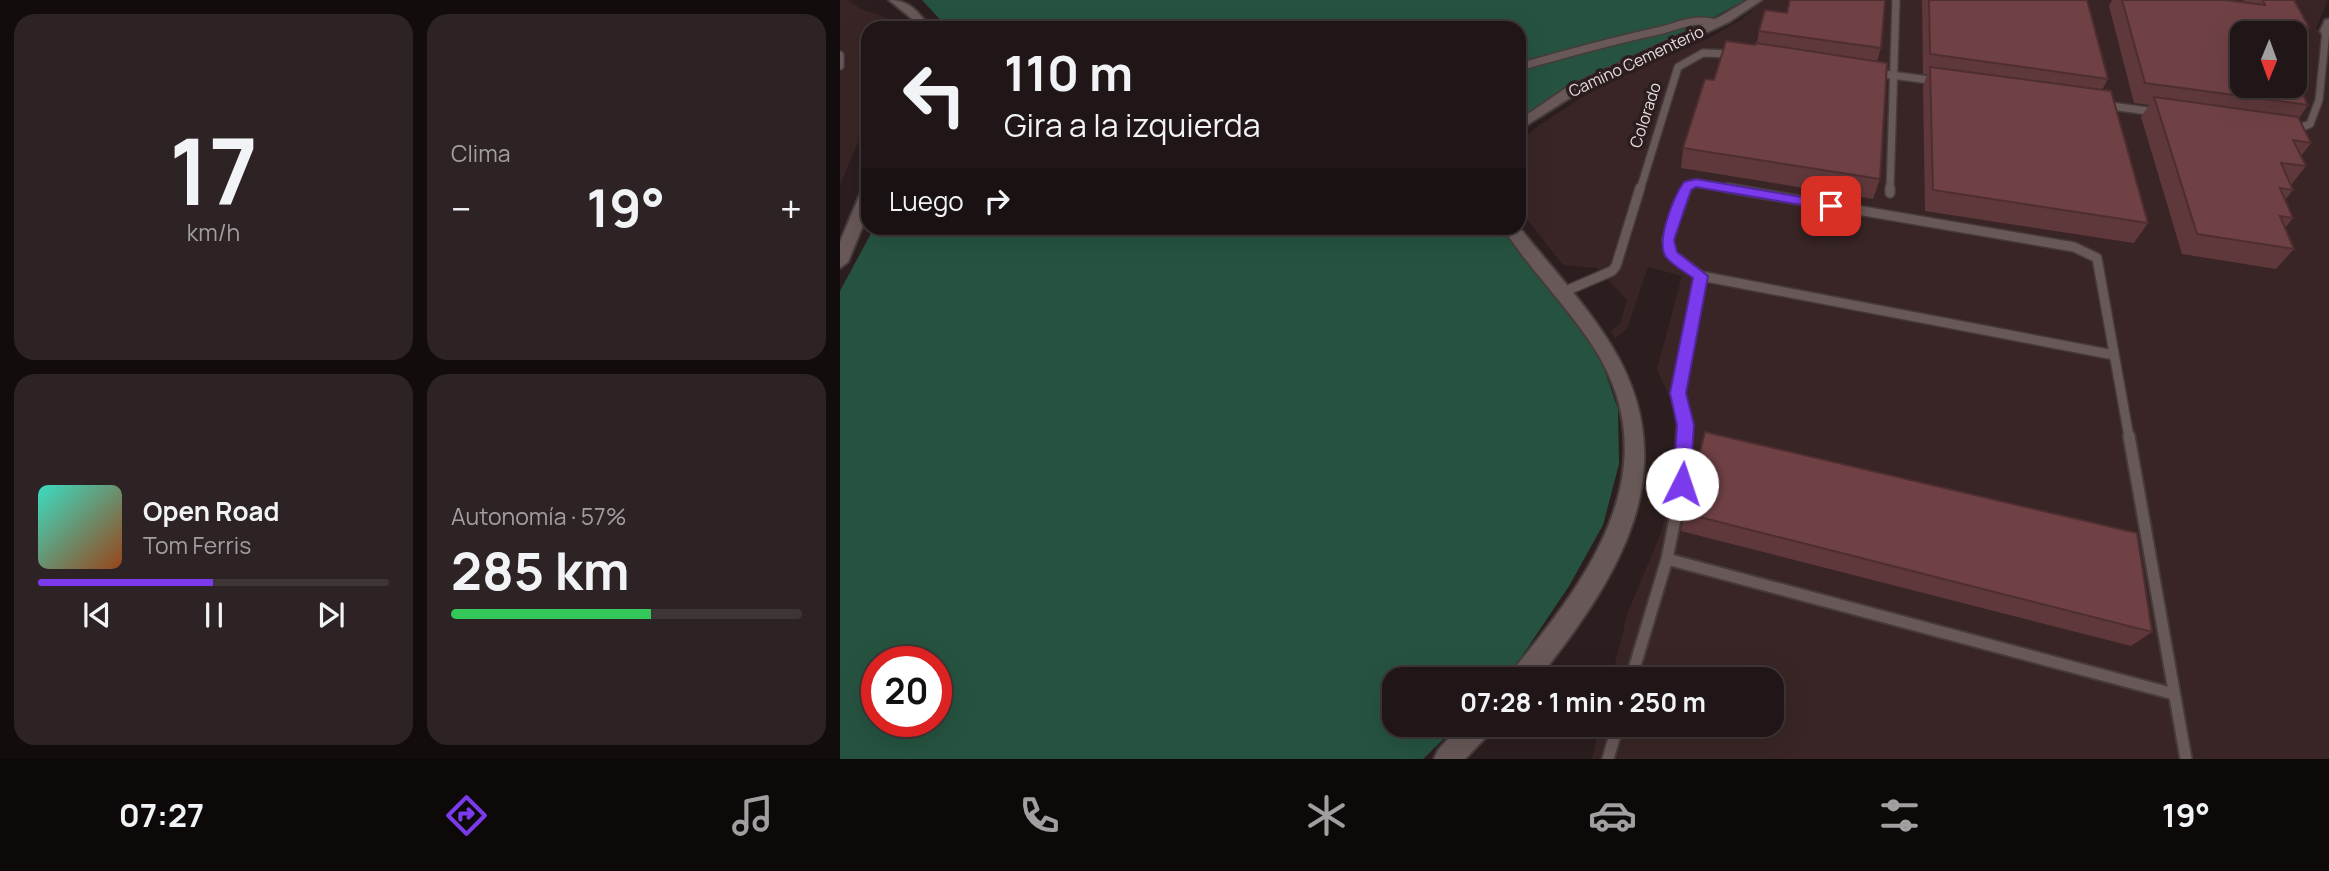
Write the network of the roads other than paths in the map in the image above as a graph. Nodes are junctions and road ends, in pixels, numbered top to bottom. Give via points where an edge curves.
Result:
1 (895, 0) edge
2 (1756, 0) edge
3 (1896, 0) edge
4 (919, 21) edge
5 (1716, 23) junction
6 (2327, 27) edge
7 (1737, 54) edge
8 (840, 55) edge
9 (1526, 65) edge
10 (840, 66) edge
11 (1869, 72) edge
12 (1896, 75) junction
13 (1948, 83) edge
14 (2094, 103) edge
15 (2160, 113) edge
16 (1526, 121) edge
17 (2279, 130) edge
18 (1890, 192) dead end
19 (861, 211) edge
20 (1516, 235) edge
21 (840, 262) edge
22 (1701, 276) junction
23 (1561, 293) junction
24 (2114, 355) junction
25 (1667, 559) junction
26 (1531, 667) edge
27 (1635, 667) edge
28 (2174, 694) junction
29 (1468, 737) edge
30 (1614, 737) edge
31 (1447, 759) edge
32 (1608, 759) edge
33 (2186, 759) edge

1 - 4 street
2 - 5 street, Camino Cementerio
3 - 12 lane
5 - 9 lane via 1686,21
5 - 16 street, Camino Cementerio via 1571,90
6 - 17 lane via 2319,100 2310,124 2292,132
7 - 23 lane, Colorado via 1704,52 1678,67 1616,266
8 - 10 lane
11 - 12 lane
12 - 13 lane
12 - 18 lane
14 - 15 lane
19 - 21 street
20 - 23 street
22 - 24 lane
22 - 24 lane via 1671,254 1667,240 1685,190 1696,183 2074,247 2097,258
22 - 25 lane via 1678,393 1685,425 1682,472
23 - 26 street via 1612,363 1632,415 1635,466 1625,510 1600,568
24 - 28 lane
25 - 27 lane
25 - 28 lane
28 - 33 lane
29 - 31 street
30 - 32 lane

